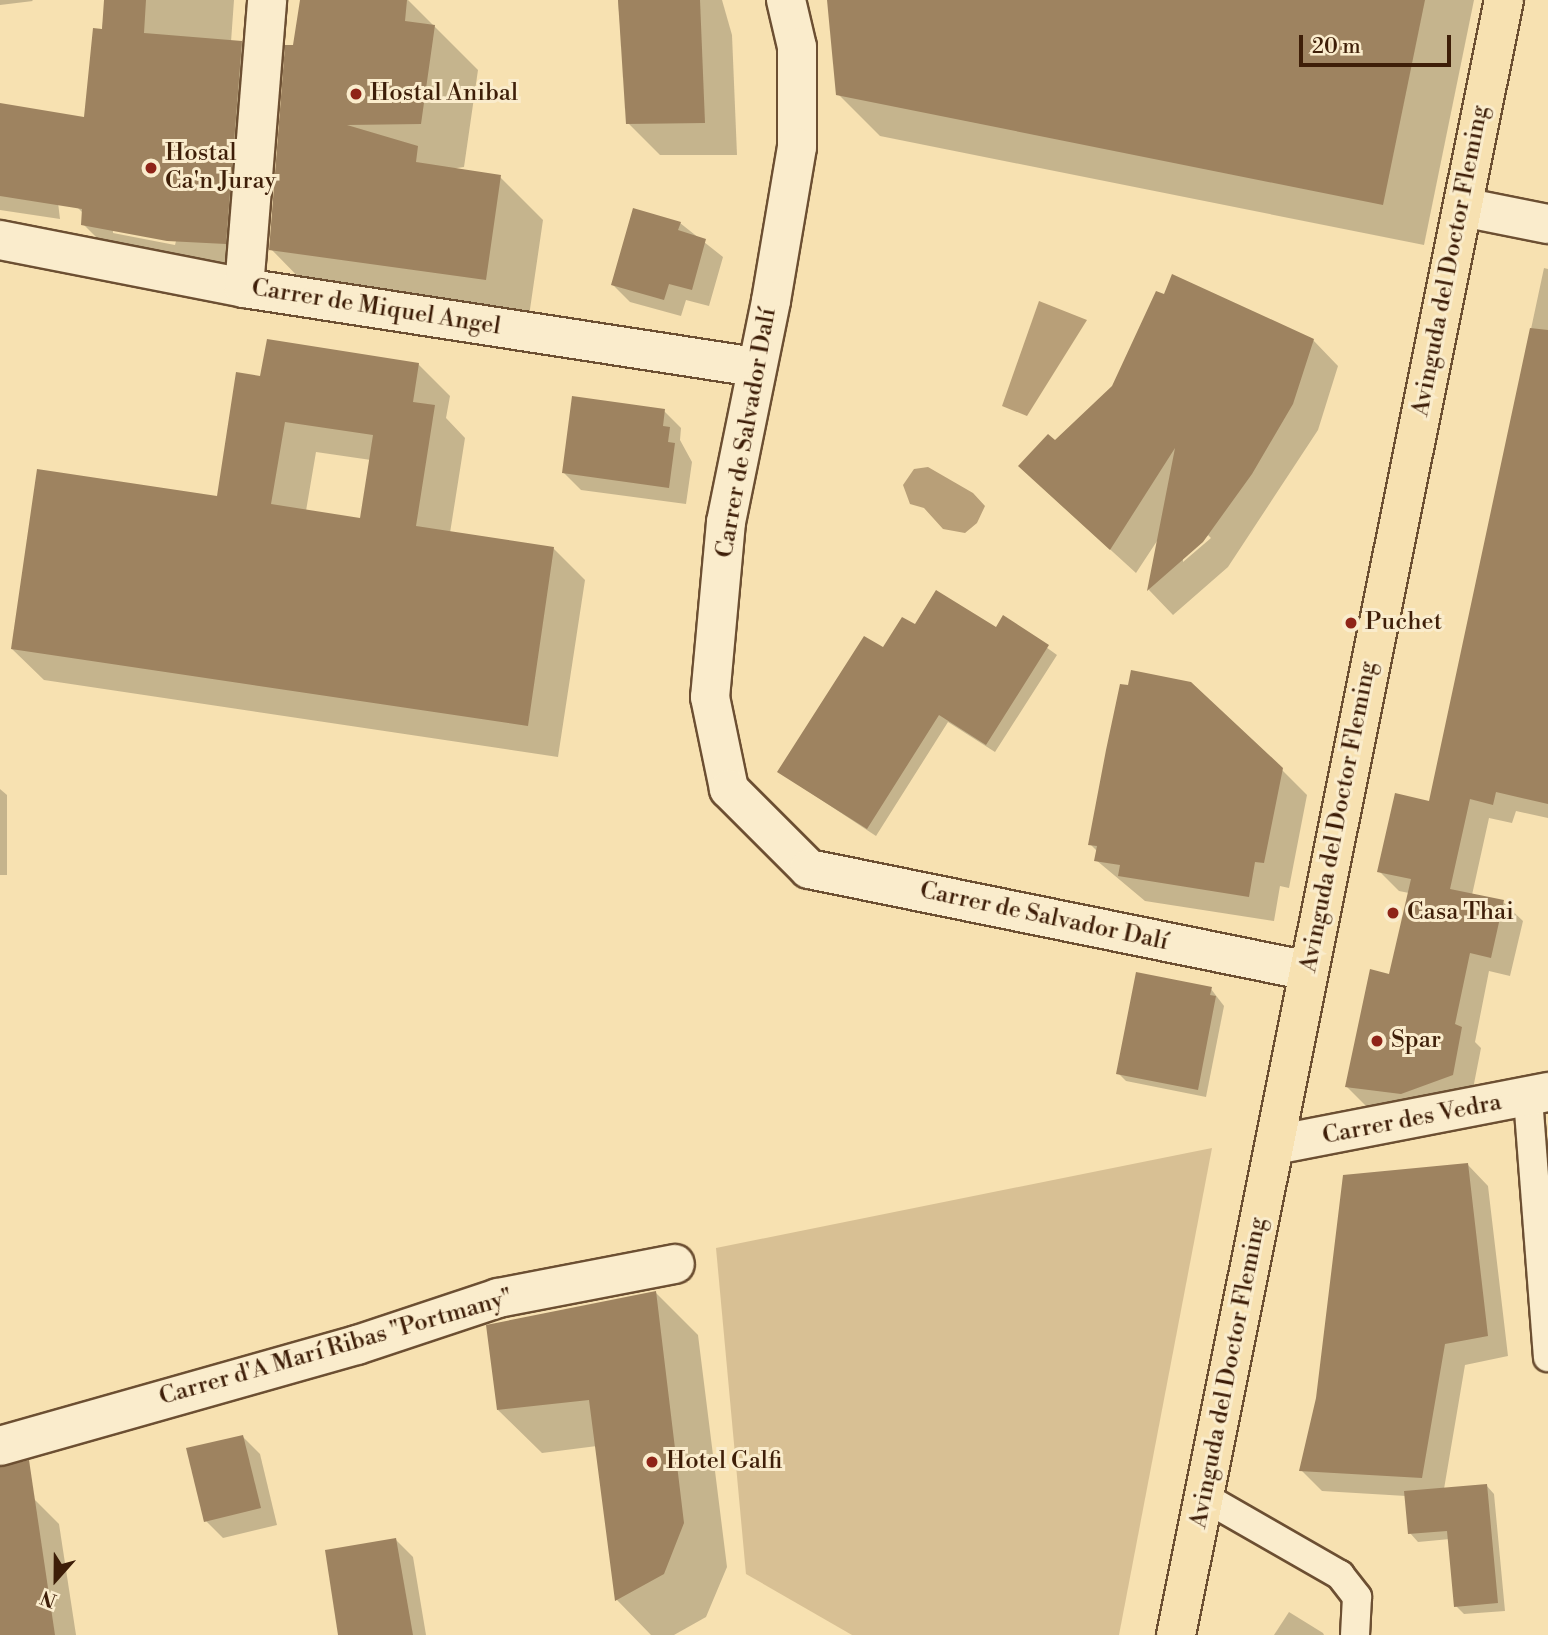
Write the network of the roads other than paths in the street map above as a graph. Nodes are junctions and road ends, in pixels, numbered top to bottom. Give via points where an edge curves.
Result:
1 (267, 0) edge
2 (786, 0) edge
3 (1504, 0) edge
4 (1463, 207) junction
5 (1548, 224) edge
6 (0, 240) edge
7 (244, 288) junction
8 (755, 367) junction
9 (1309, 971) junction
10 (1538, 1095) edge
11 (1275, 1145) junction
12 (675, 1264) dead end
13 (1548, 1357) edge
14 (0, 1446) edge
15 (1204, 1497) junction
16 (1176, 1635) edge
17 (1356, 1635) edge

1 - 7 street
2 - 8 street, Carrer de Salvador Dalí via 797,47 797,147
3 - 4 main road, Avinguda del Doctor Fleming
4 - 5 street
4 - 9 main road, Avinguda del Doctor Fleming
6 - 7 street, Carrer de Miquel Angel
7 - 8 street, Carrer de Miquel Angel
8 - 9 street, Carrer de Salvador Dalí via 726,522 710,697 729,789 808,869
9 - 11 main road, Avinguda del Doctor Fleming
10 - 11 street, Carrer des Vedra
10 - 13 lane
11 - 15 main road, Avinguda del Doctor Fleming
12 - 14 street, Carrer d'A Marí Ribas "Portmany" via 498,1298 357,1345
15 - 16 main road, Avinguda del Doctor Fleming
15 - 17 lane via 1340,1575 1357,1597

